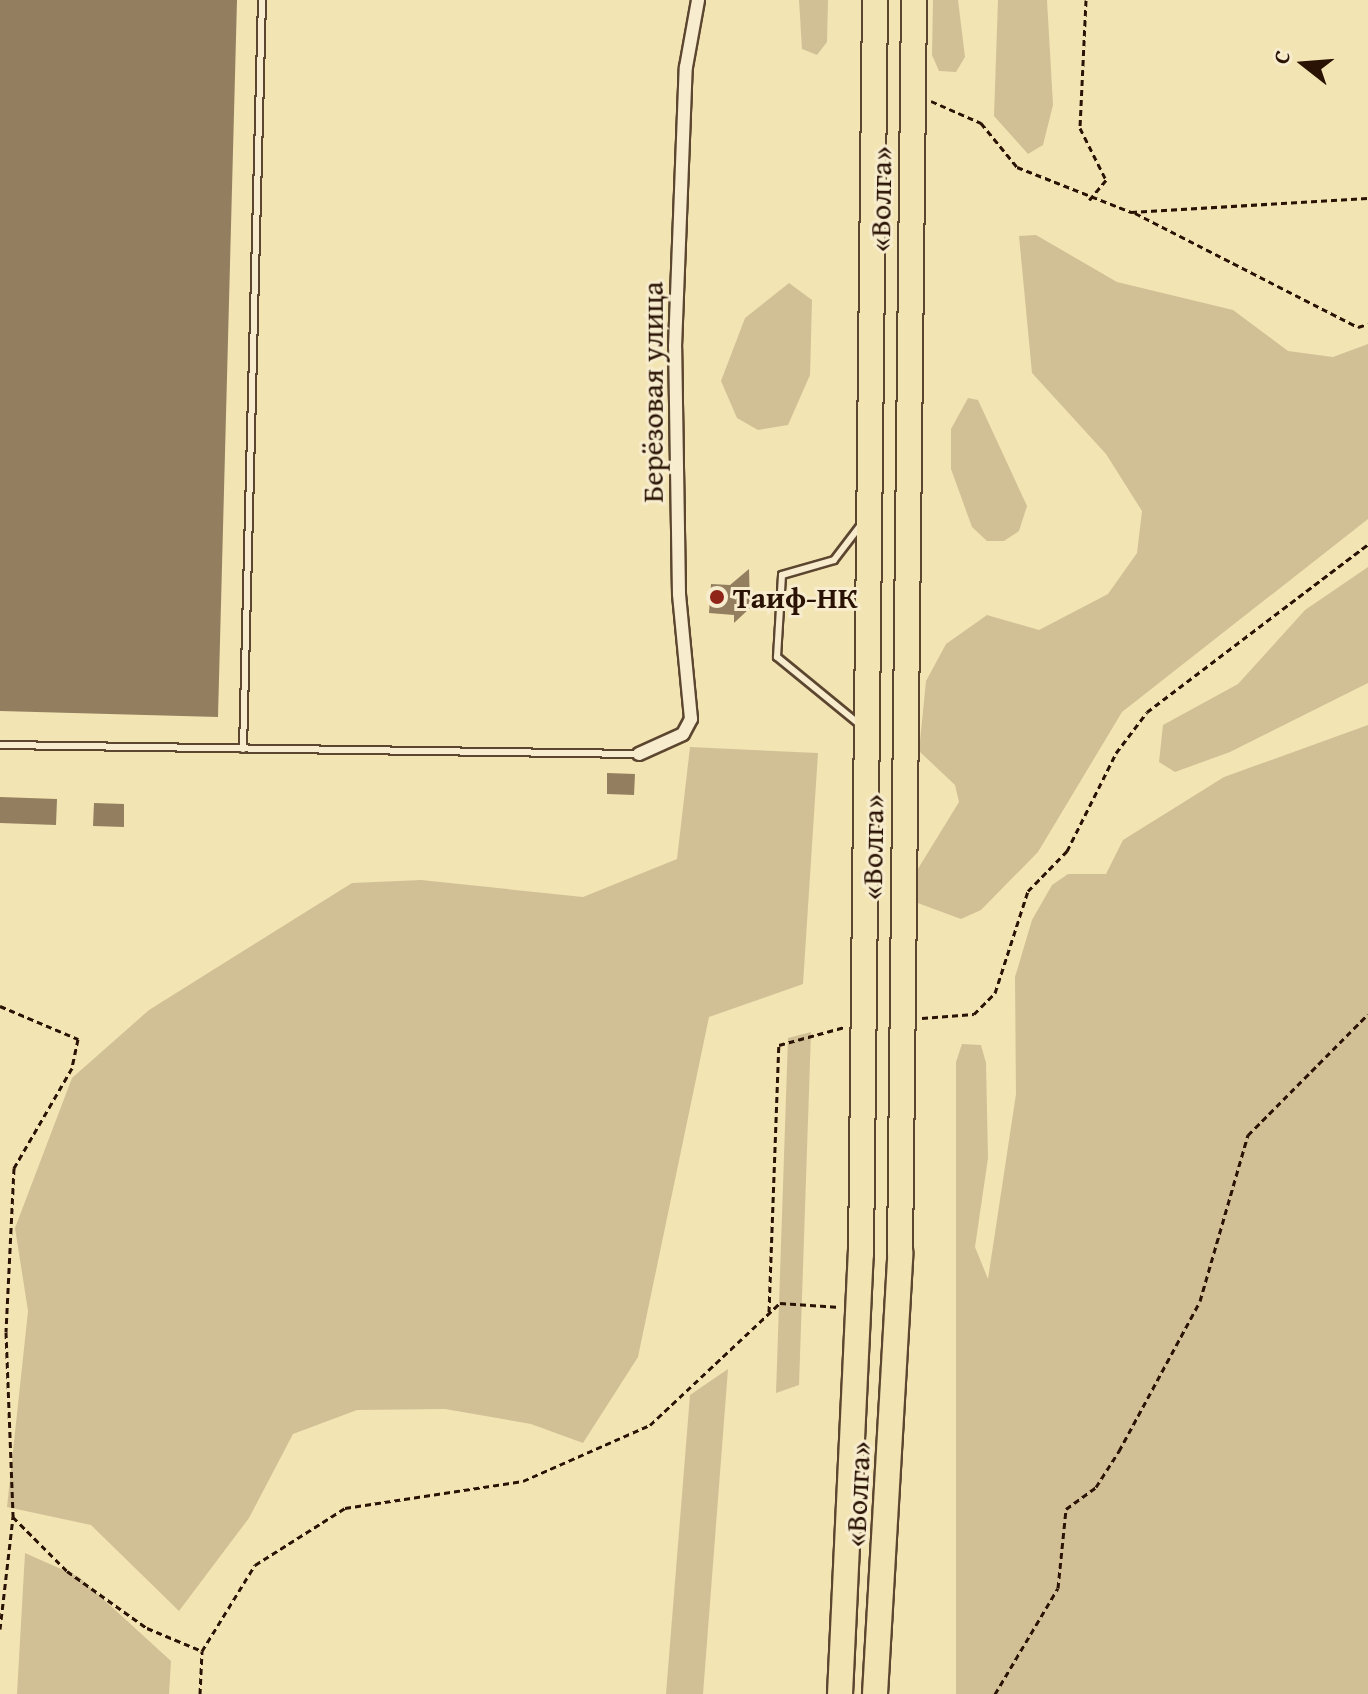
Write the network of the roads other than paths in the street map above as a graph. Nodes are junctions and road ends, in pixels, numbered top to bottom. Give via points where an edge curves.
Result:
1 (262, 0) edge
2 (698, 0) edge
3 (875, 0) edge
4 (914, 0) edge
5 (870, 514) junction
6 (867, 730) junction
7 (0, 745) edge
8 (243, 749) junction
9 (639, 754) joint
10 (840, 1694) edge
11 (875, 1694) edge

1 - 8 lane
2 - 9 street, Берёзовая улица via 686,67 675,347 679,594 691,719 683,734
3 - 5 highway, «Волга»
4 - 11 highway, «Волга» via 899,1269
5 - 6 highway, «Волга»
5 - 6 lane via 834,560 782,575 777,657
6 - 10 highway, «Волга» via 859,1309
7 - 8 lane
8 - 9 lane

